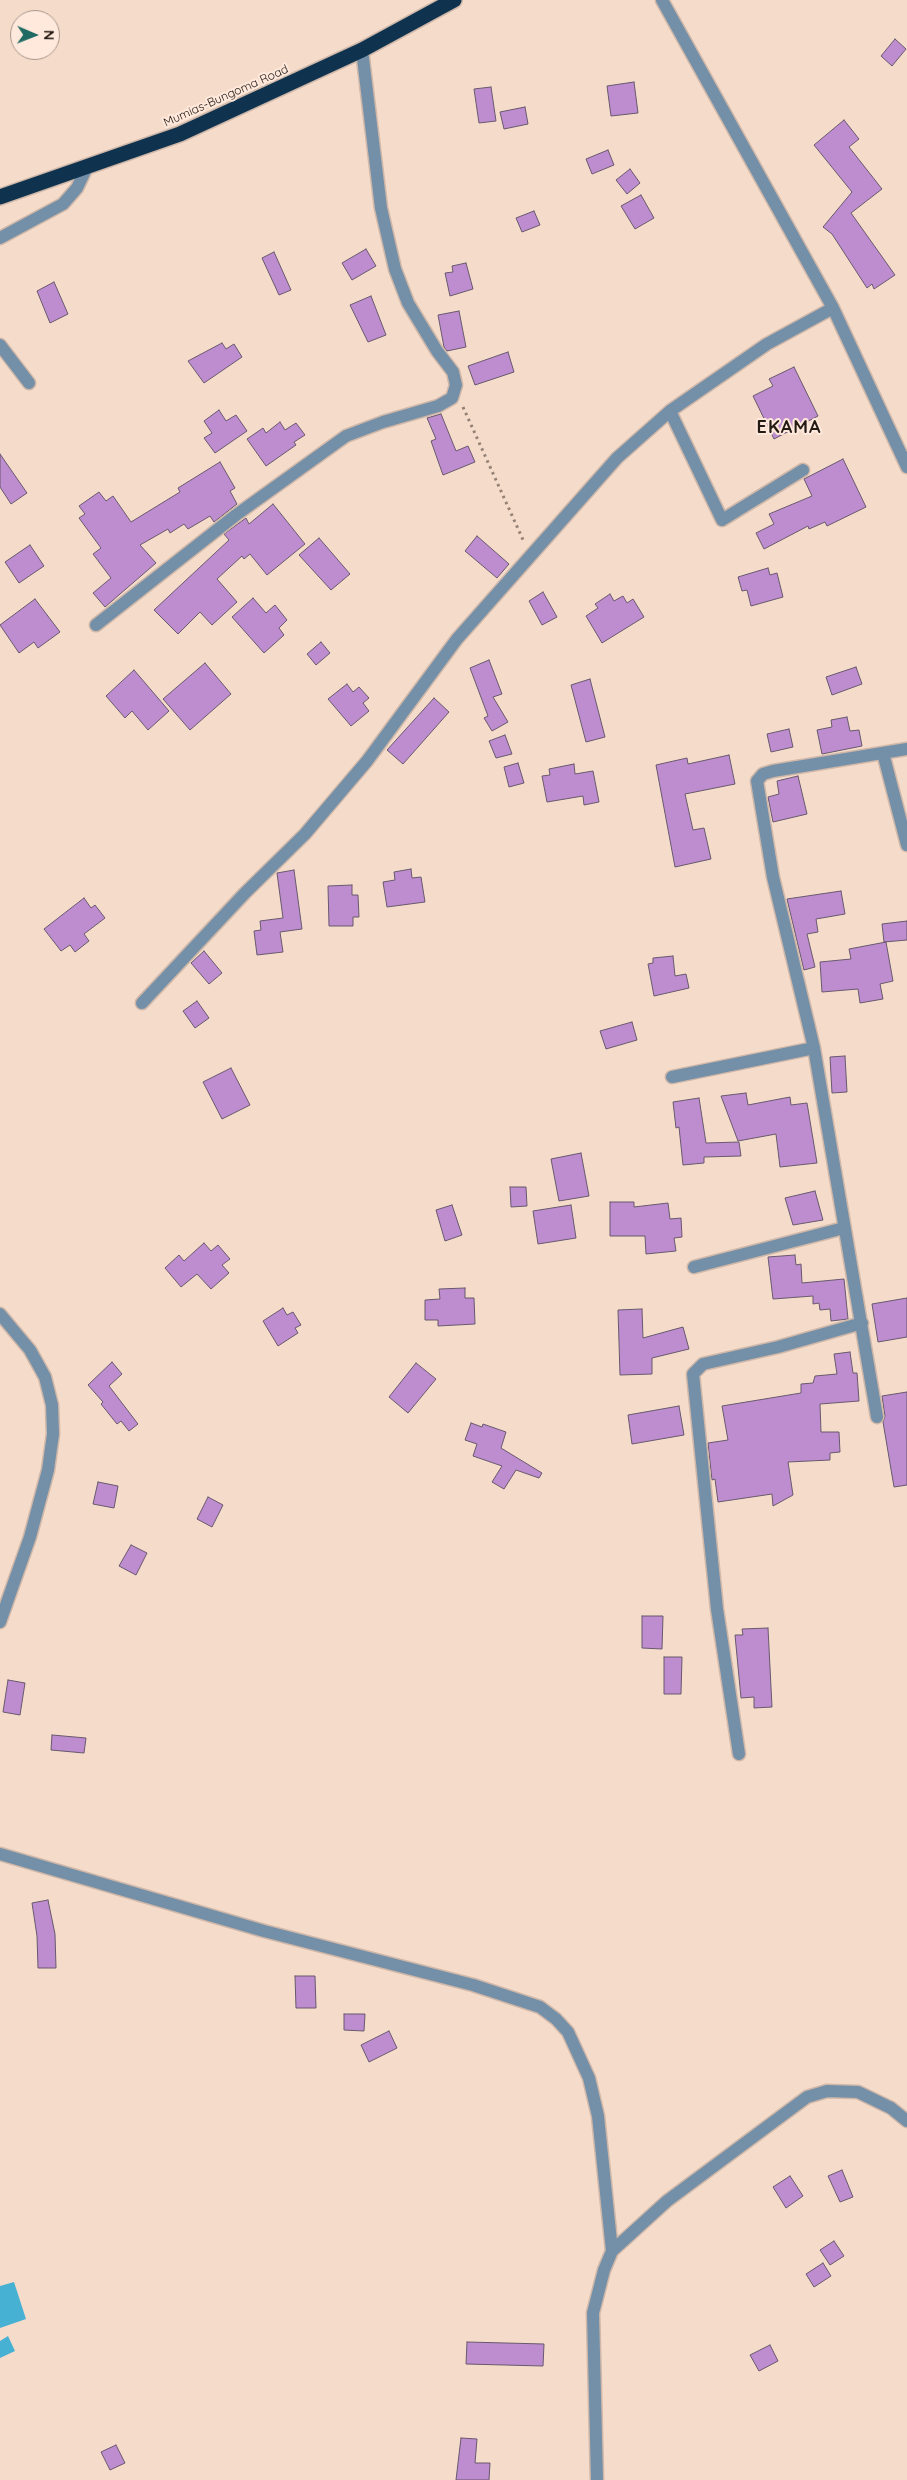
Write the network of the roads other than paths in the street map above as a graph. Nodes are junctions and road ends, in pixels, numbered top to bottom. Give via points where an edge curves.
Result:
1 (454, 0) edge
2 (662, 0) edge
3 (362, 50) junction
4 (87, 168) junction
5 (0, 197) edge
6 (0, 238) edge
7 (833, 308) junction
8 (0, 345) edge
9 (30, 383) dead end
10 (670, 411) junction
11 (907, 467) edge
12 (803, 470) dead end
13 (96, 625) dead end
14 (907, 749) edge
15 (883, 753) junction
16 (907, 845) edge
17 (142, 1003) dead end
18 (814, 1048) junction
19 (672, 1077) dead end
20 (844, 1228) junction
21 (694, 1268) dead end
22 (0, 1314) edge
23 (862, 1323) junction
24 (877, 1417) dead end
25 (0, 1622) edge
26 (740, 1754) dead end
27 (0, 1854) edge
28 (907, 2121) edge
29 (612, 2251) junction
30 (597, 2480) edge

1 - 3 highway, Mumias-Bungoma Road
2 - 7 street
3 - 4 highway, Mumias-Bungoma Road via 180,134
3 - 13 street via 381,208 395,269 408,303 436,351 453,372 456,390 452,398 438,406 346,436 318,454
4 - 5 highway, Mumias-Bungoma Road
4 - 6 street via 77,188 63,204
7 - 10 street via 767,344
7 - 11 street
8 - 9 street
10 - 12 street via 722,520
10 - 17 street via 617,458 458,638 367,761 305,834
14 - 15 street
15 - 16 street
15 - 18 street via 773,771 760,776 757,781 773,877
18 - 19 street
18 - 20 street
20 - 21 street
20 - 23 street
22 - 25 street via 30,1350 45,1377 52,1405 53,1434 48,1470 30,1537
23 - 24 street
23 - 26 street via 703,1364 693,1374 717,1609
27 - 29 street via 264,1931 473,1985 540,2007 568,2032 589,2078 598,2116
28 - 29 street via 891,2108 858,2092 827,2091 807,2097 667,2201
29 - 30 street via 593,2313

